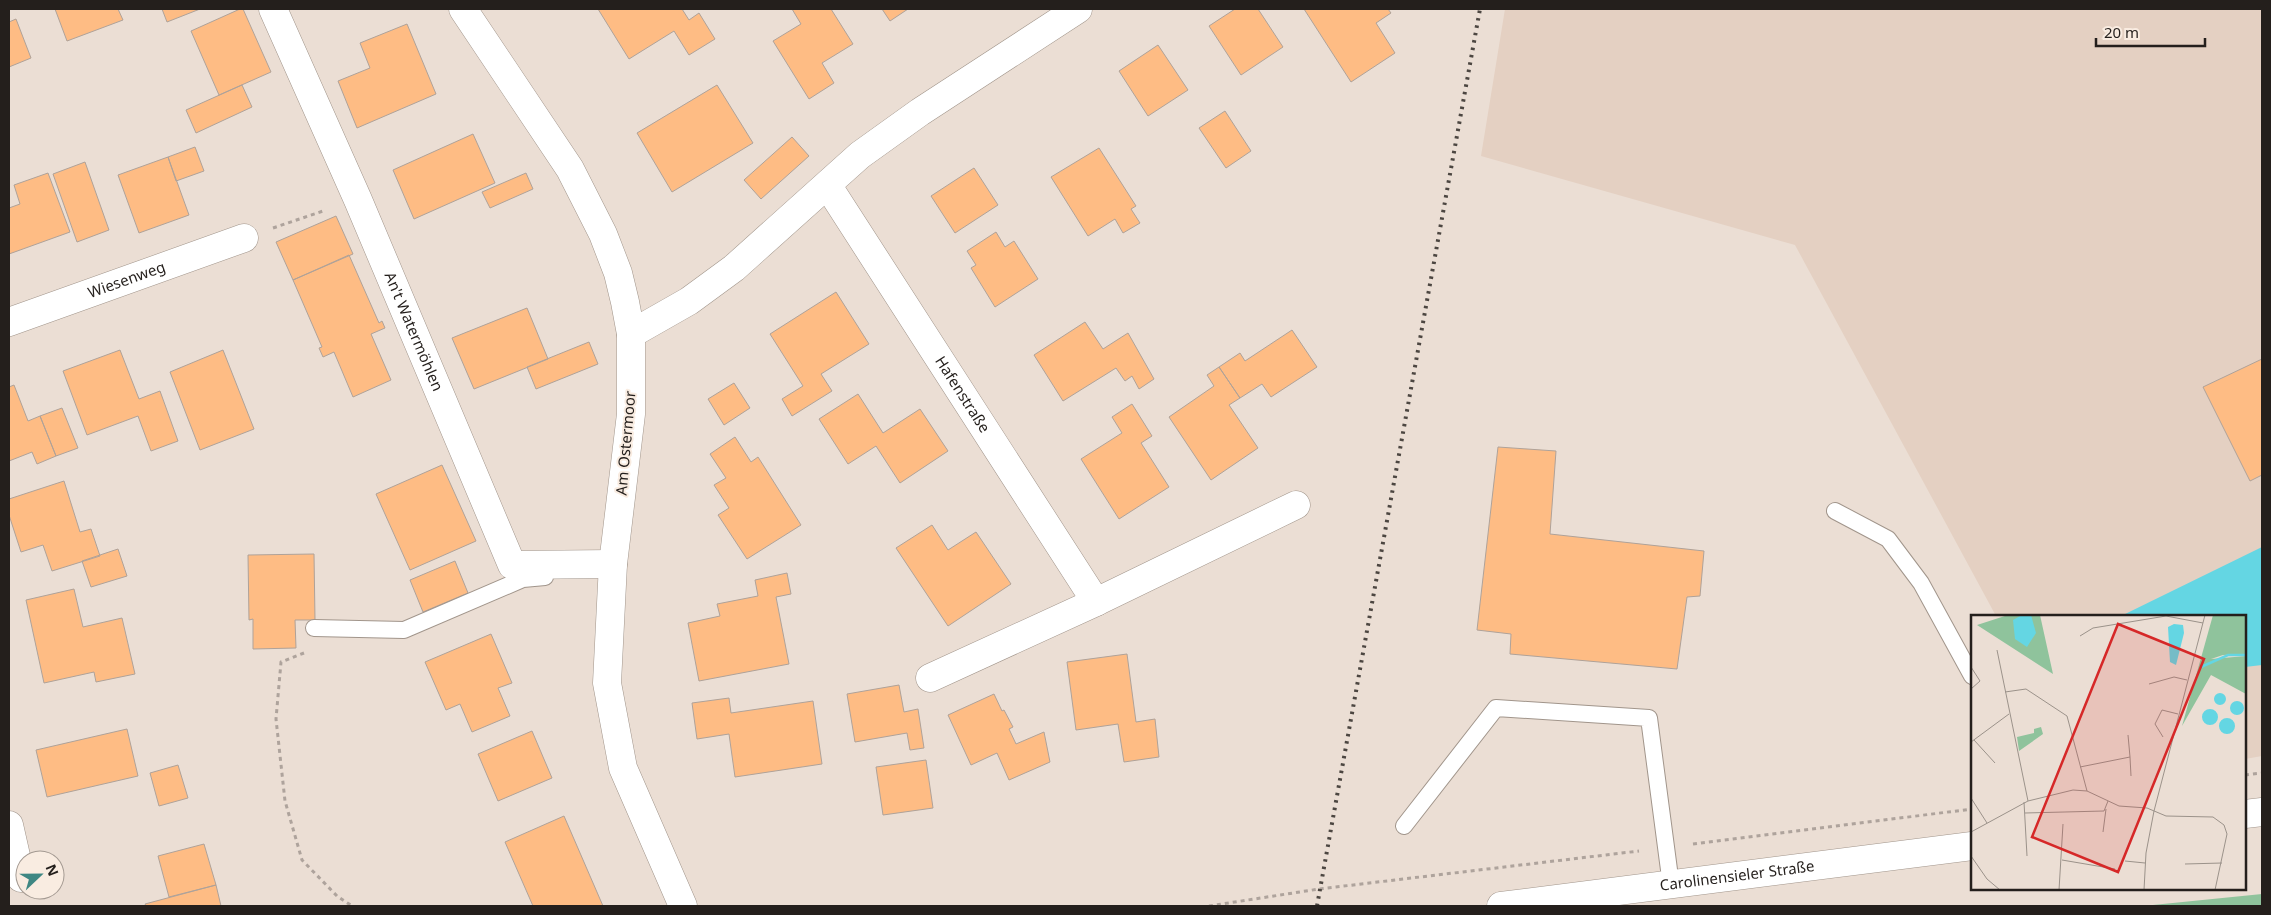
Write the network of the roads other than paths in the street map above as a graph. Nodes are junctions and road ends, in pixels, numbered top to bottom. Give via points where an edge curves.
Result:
1 (272, 9) edge
2 (463, 9) edge
3 (1078, 9) edge
4 (828, 186) junction
5 (244, 238) road end
6 (9, 322) edge
7 (631, 334) junction
8 (1296, 504) dead end
9 (1835, 511) dead end
10 (613, 569) junction
11 (1096, 602) junction
12 (314, 628) road end
13 (1971, 674) edge
14 (930, 678) dead end
15 (2262, 812) edge
16 (2246, 814) edge
17 (9, 825) edge
18 (1404, 826) dead end
19 (1971, 846) edge
20 (15, 852) edge
21 (1671, 885) junction
22 (683, 906) edge
23 (1501, 906) edge

1 - 10 street, An't Watermöhlen via 358,200 512,565
2 - 7 street, Am Ostermoor via 570,169 589,204 618,273
3 - 4 street via 920,112 860,155
4 - 7 street via 734,268 689,301
4 - 11 street, Hafenstraße
5 - 6 street, Wiesenweg
7 - 10 street, Am Ostermoor via 631,414
8 - 11 street
9 - 13 lane via 1888,539 1921,584
10 - 12 lane via 523,579 404,630
10 - 22 street, Am Ostermoor via 607,683 623,768
11 - 14 street
15 - 16 street
17 - 20 street
18 - 21 lane via 1496,708 1649,718
19 - 21 street, Carolinensieler Straße
21 - 23 street, Carolinensieler Straße

